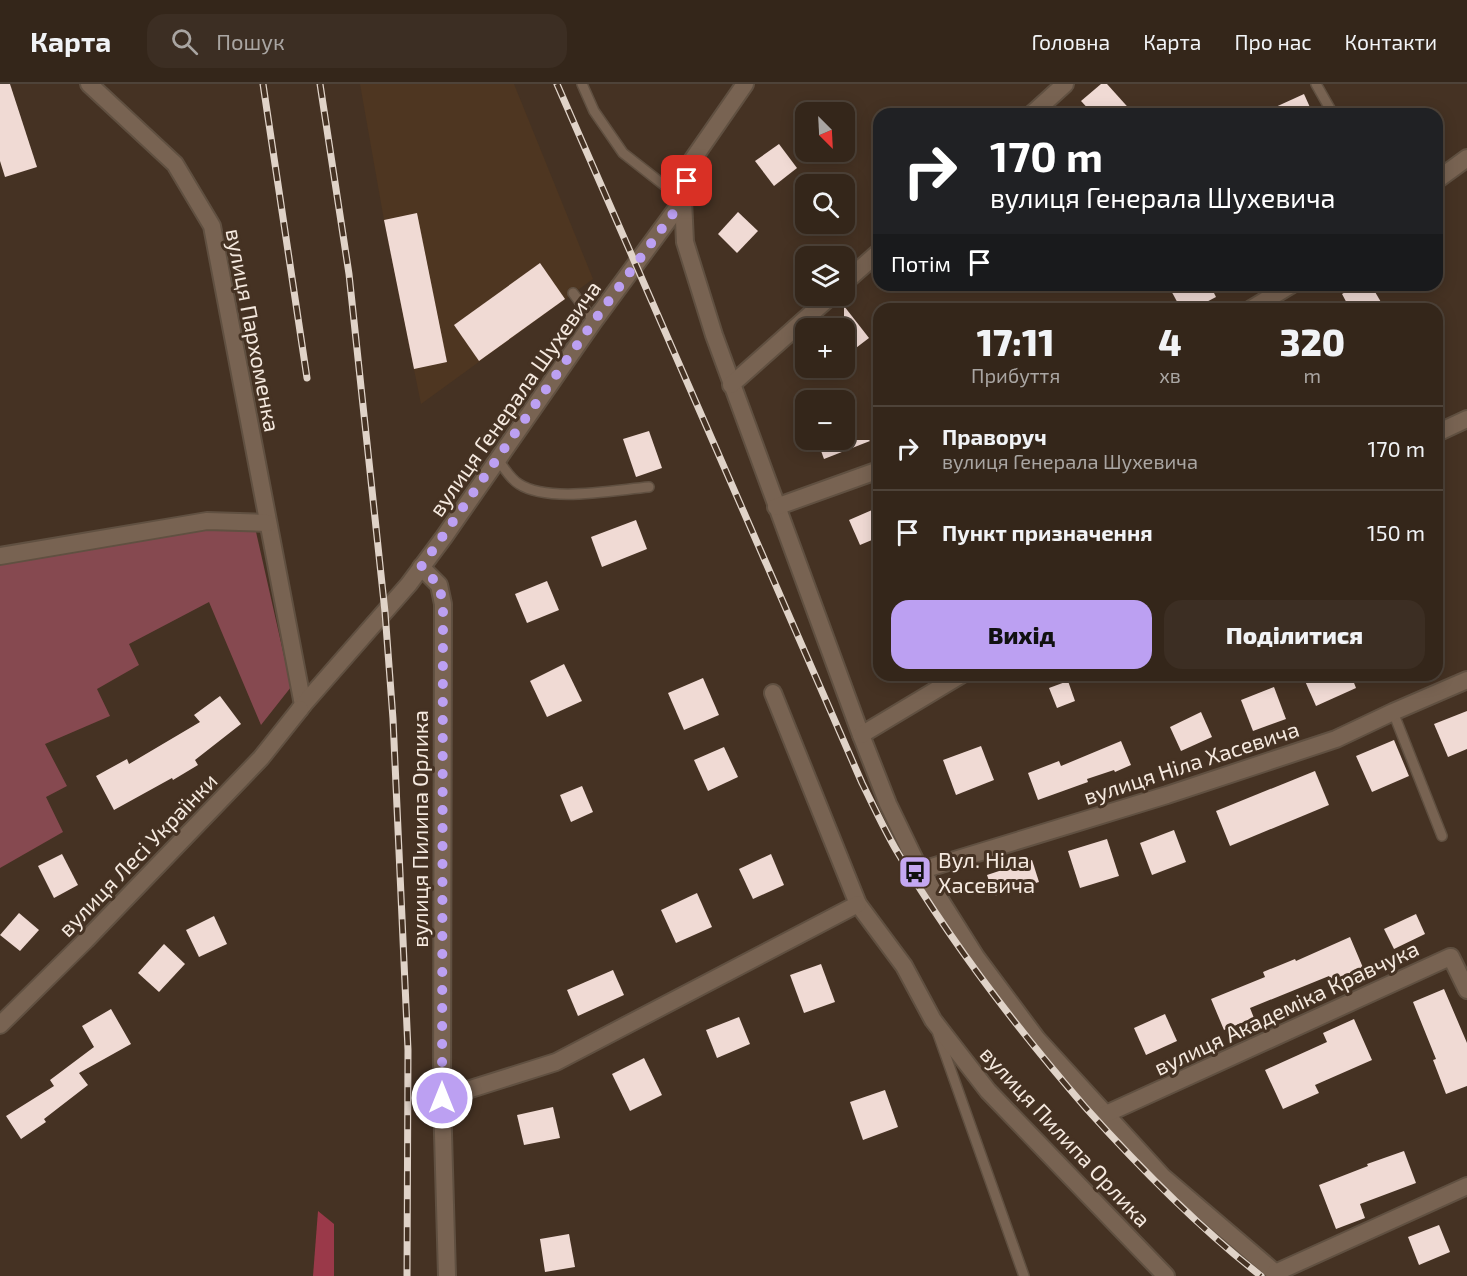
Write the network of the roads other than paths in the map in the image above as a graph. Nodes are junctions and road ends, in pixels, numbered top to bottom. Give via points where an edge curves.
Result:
1 (89, 84) edge
2 (582, 84) edge
3 (745, 84) edge
4 (1065, 84) edge
5 (1316, 84) edge
6 (1039, 108) edge
7 (1330, 108) edge
8 (1467, 158) edge
9 (1443, 176) edge
10 (683, 200) junction
11 (873, 257) edge
12 (855, 273) edge
13 (1281, 291) edge
14 (573, 293) dead end
15 (1261, 303) edge
16 (820, 306) edge
17 (594, 321) junction
18 (731, 385) junction
19 (1467, 419) edge
20 (1443, 430) edge
21 (497, 459) junction
22 (873, 472) edge
23 (649, 487) dead end
24 (776, 507) junction
25 (268, 523) junction
26 (0, 556) edge
27 (421, 567) junction
28 (409, 584) joint
29 (1467, 680) edge
30 (951, 681) edge
31 (773, 693) dead end
32 (301, 707) junction
33 (1393, 712) junction
34 (861, 735) junction
35 (1442, 836) dead end
36 (922, 870) junction
37 (858, 904) junction
38 (1467, 990) edge
39 (933, 1020) junction
40 (0, 1025) edge
41 (442, 1098) junction
42 (1106, 1114) junction
43 (1467, 1186) edge
44 (1277, 1274) edge
45 (447, 1276) edge
46 (1024, 1276) edge
47 (1166, 1276) edge

1 - 25 street, вулиця Пархоменка via 175,164 212,226
2 - 10 lane via 594,111 623,153
3 - 10 street, вулиця Генерала Шухевича via 691,162
4 - 6 street
5 - 7 lane
8 - 9 street
10 - 17 street, вулиця Генерала Шухевича
10 - 18 street via 685,242
11 - 12 street
13 - 15 street
14 - 17 lane
16 - 18 street
17 - 21 street, вулиця Генерала Шухевича
18 - 24 street
19 - 20 street
21 - 23 lane via 517,483 534,491 560,495
21 - 27 street, вулиця Генерала Шухевича
22 - 24 street
24 - 34 street
25 - 26 street via 207,521
25 - 32 street, вулиця Пархоменка
27 - 28 street, вулиця Генерала Шухевича
27 - 41 street, вулиця Пилипа Орлика via 439,585 443,604
28 - 32 street, вулиця Лесі Українки
29 - 33 street, вулиця Ніла Хасевича
30 - 34 street
31 - 37 street, вулиця Пилипа Орлика
32 - 40 street, вулиця Лесі Українки via 261,758
33 - 35 lane
33 - 36 street, вулиця Ніла Хасевича via 1336,739
34 - 36 street via 888,804
36 - 42 street via 976,957 1037,1039
37 - 39 street, вулиця Пилипа Орлика via 904,966
37 - 41 street via 556,1062
38 - 42 street, вулиця Академіка Кравчука via 1450,957
39 - 46 lane
39 - 47 street, вулиця Пилипа Орлика via 988,1091
41 - 45 street, вулиця Пилипа Орлика
42 - 44 street via 1162,1176
43 - 44 street

